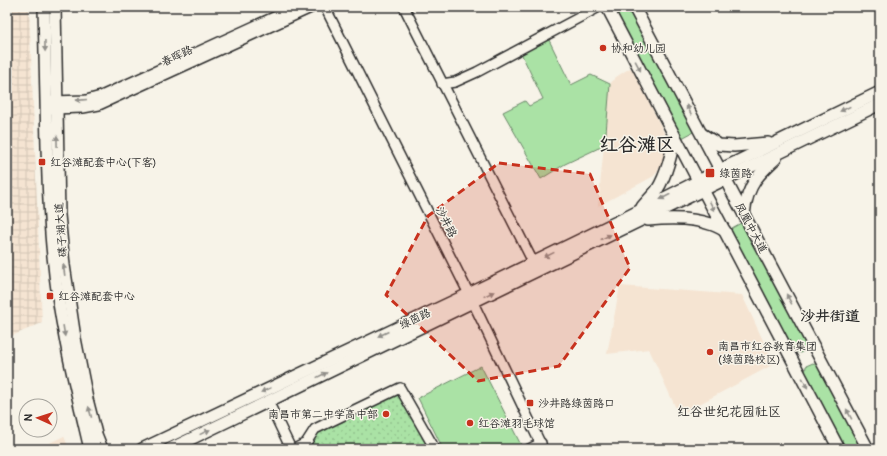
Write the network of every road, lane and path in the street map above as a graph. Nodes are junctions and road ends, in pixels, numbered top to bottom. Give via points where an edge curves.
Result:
1 (44, 7) edge
2 (54, 7) edge
3 (296, 7) edge
4 (312, 7) edge
5 (325, 7) edge
6 (404, 7) edge
7 (599, 7) edge
8 (607, 7) edge
9 (634, 7) edge
10 (442, 84) junction
11 (880, 92) edge
12 (880, 104) edge
13 (51, 105) junction
14 (674, 134) junction
15 (702, 134) junction
16 (781, 146) junction
17 (723, 174) junction
18 (701, 185) junction
19 (640, 215) junction
20 (744, 215) junction
21 (725, 231) junction
22 (533, 262) junction
23 (471, 298) junction
24 (268, 401) junction
25 (542, 446) edge
26 (90, 449) edge
27 (102, 449) edge
28 (142, 449) edge
29 (170, 449) edge
30 (292, 449) edge
31 (435, 449) edge
32 (529, 449) edge
33 (839, 449) edge
34 (868, 449) edge

1 -> 13 main road, 碟子湖大道
2 - 13 main road, 碟子湖大道
3 -> 13 street, 春晖路 via 101,96
4 - 13 street, 春晖路 via 99,105 82,108
5 - 23 street, 沙井路
6 - 10 street
7 - 10 street via 477,72 455,82
8 -> 14 main road
15 -> 9 main road, 凤凰中大道
10 - 22 street
11 -> 16 main road, 绿茵路
12 - 16 main road, 绿茵路
13 -> 26 main road, 碟子湖大道 via 49,210 57,293
27 -> 13 main road, 碟子湖大道 via 87,399 64,265
14 - 18 main road
14 - 19 main road via 663,178
15 - 16 main road via 719,145
15 - 17 main road, 凤凰中大道
16 - 17 main road, 绿茵路
16 - 20 main road via 755,180 745,205
17 - 18 main road, 绿茵路
17 - 20 main road, 凤凰中大道
18 - 19 main road, 绿茵路
18 -> 21 main road
19 - 21 main road via 688,219 710,224
19 -> 22 main road, 绿茵路
23 -> 19 main road, 绿茵路
34 -> 20 main road, 凤凰中大道
21 -> 33 main road
22 - 23 main road, 绿茵路 via 501,278
24 -> 23 main road, 绿茵路 via 432,322
23 - 25 street, 沙井路
23 -> 28 main road, 绿茵路
29 -> 24 main road, 绿茵路
24 - 30 street
25 - 32 street
30 - 31 street via 306,443 314,430 400,388

